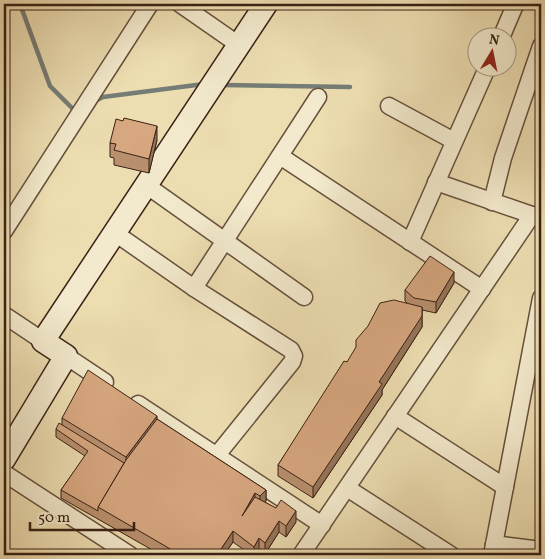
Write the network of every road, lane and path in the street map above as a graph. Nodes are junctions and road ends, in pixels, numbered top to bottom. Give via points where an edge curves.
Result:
1 (150, 4) edge
2 (180, 4) edge
3 (266, 4) edge
4 (515, 5) dead end
5 (505, 28) edge
6 (239, 44) junction
7 (541, 46) edge
8 (483, 78) edge
9 (318, 97) dead end
10 (389, 106) dead end
11 (454, 142) junction
12 (280, 156) junction
13 (436, 182) junction
14 (146, 185) junction
15 (492, 202) junction
16 (536, 216) edge
17 (4, 231) edge
18 (115, 233) junction
19 (225, 240) junction
20 (410, 242) junction
21 (194, 288) junction
22 (482, 289) junction
23 (304, 297) dead end
24 (541, 298) edge
25 (4, 315) edge
26 (43, 341) junction
27 (66, 356) junction
28 (395, 416) junction
29 (216, 455) junction
30 (4, 459) edge
31 (4, 473) edge
32 (505, 487) junction
33 (347, 488) junction
34 (322, 525) junction
35 (493, 550) edge
36 (541, 550) edge
37 (304, 554) edge
38 (130, 555) edge
39 (452, 555) edge

1 - 17 street
2 - 6 street
3 - 6 street
4 - 5 street
6 - 14 street
7 - 15 street via 502,158
8 - 11 street
9 - 12 street
10 - 11 street
11 - 13 street
12 - 19 street
12 - 20 street
13 - 15 street
13 - 20 street
14 - 18 street
14 - 19 street
15 - 16 street
16 - 22 street
18 - 21 street
18 - 26 street
19 - 21 street
19 - 23 street
20 - 22 street
21 - 29 street via 291,350 294,356
22 - 28 street
24 - 32 street
25 - 26 street
26 - 27 street
27 - 29 street
27 - 30 street
28 - 32 street
28 - 33 street
29 - 34 street
31 - 38 street
32 - 35 street
33 - 34 street
33 - 39 street
34 - 37 street
35 - 36 street

